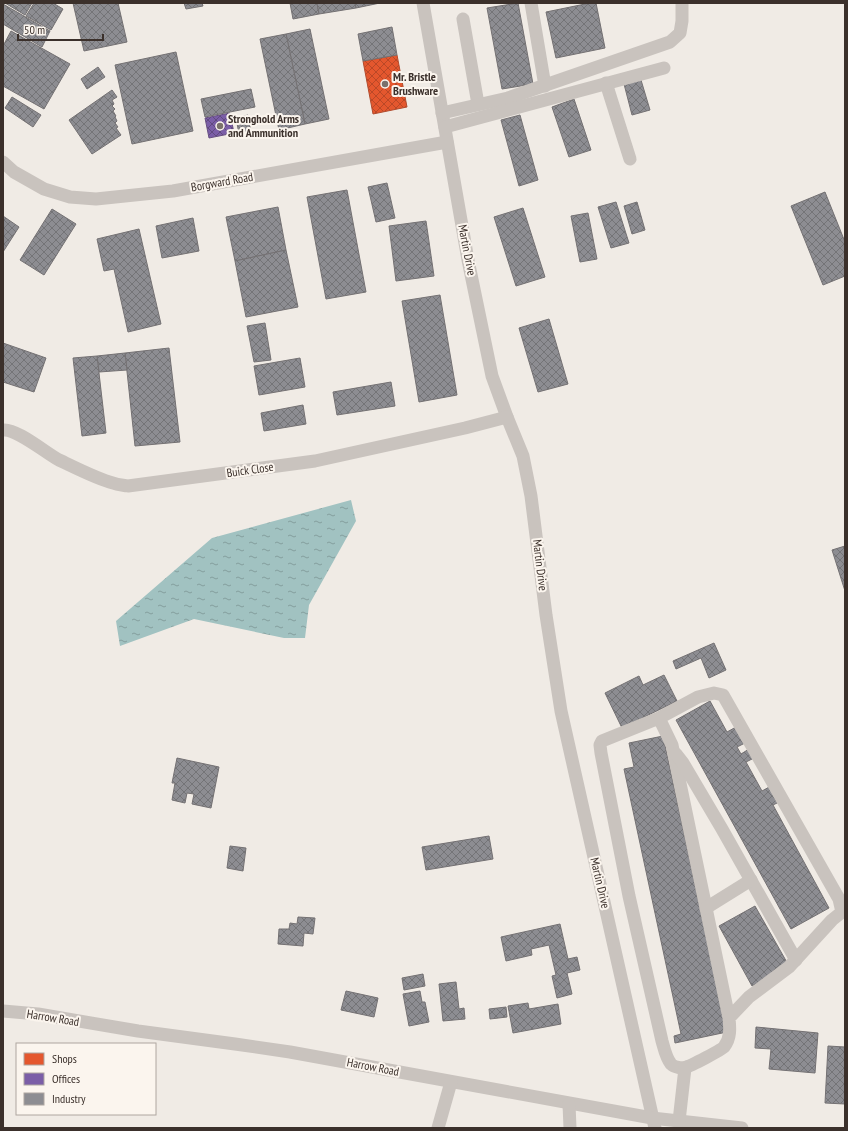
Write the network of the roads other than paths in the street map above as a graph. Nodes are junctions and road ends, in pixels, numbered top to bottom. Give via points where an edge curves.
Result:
1 (423, 3) edge
2 (531, 3) edge
3 (682, 3) edge
4 (463, 19) dead end
5 (664, 68) dead end
6 (606, 83) junction
7 (545, 86) junction
8 (478, 104) junction
9 (442, 113) junction
10 (444, 127) junction
11 (447, 142) junction
12 (630, 159) dead end
13 (3, 162) edge
14 (507, 417) junction
15 (3, 430) edge
16 (659, 718) junction
17 (672, 745) junction
18 (751, 880) junction
19 (706, 908) junction
20 (796, 960) junction
21 (3, 1011) edge
22 (729, 1018) junction
23 (685, 1068) junction
24 (451, 1082) junction
25 (569, 1104) junction
26 (679, 1121) junction
27 (654, 1123) edge
28 (438, 1128) edge
29 (570, 1128) edge
30 (742, 1128) edge

1 - 9 street, Martin Drive
2 - 7 street
3 - 7 street via 680,33 670,42
4 - 8 street
5 - 6 street
6 - 10 street
6 - 12 street
7 - 8 street
8 - 9 street
9 - 10 street, Martin Drive
10 - 11 street, Martin Drive
11 - 13 street, Borgward Road via 173,191 96,199 70,197 44,188 14,172
11 - 14 street, Martin Drive via 492,376
14 - 15 street, Buick Close via 315,461 128,486 96,477 58,459 21,436 7,429
14 - 27 street, Martin Drive via 523,456 531,496 561,711
16 - 17 street
16 - 20 street via 698,697 714,692 722,695 839,899 842,912
16 - 23 street via 602,741 600,746 629,896 662,1041 672,1064
17 - 18 street
17 - 19 street
18 - 19 street
18 - 20 street
19 - 22 street
20 - 22 street via 749,997
21 - 24 street, Harrow Road via 290,1052
22 - 23 street via 730,1034 724,1048
23 - 26 street
24 - 25 street, Harrow Road
24 - 28 street
25 - 27 street, Harrow Road
25 - 29 street
26 - 27 street, Harrow Road
26 - 30 street, Harrow Road

